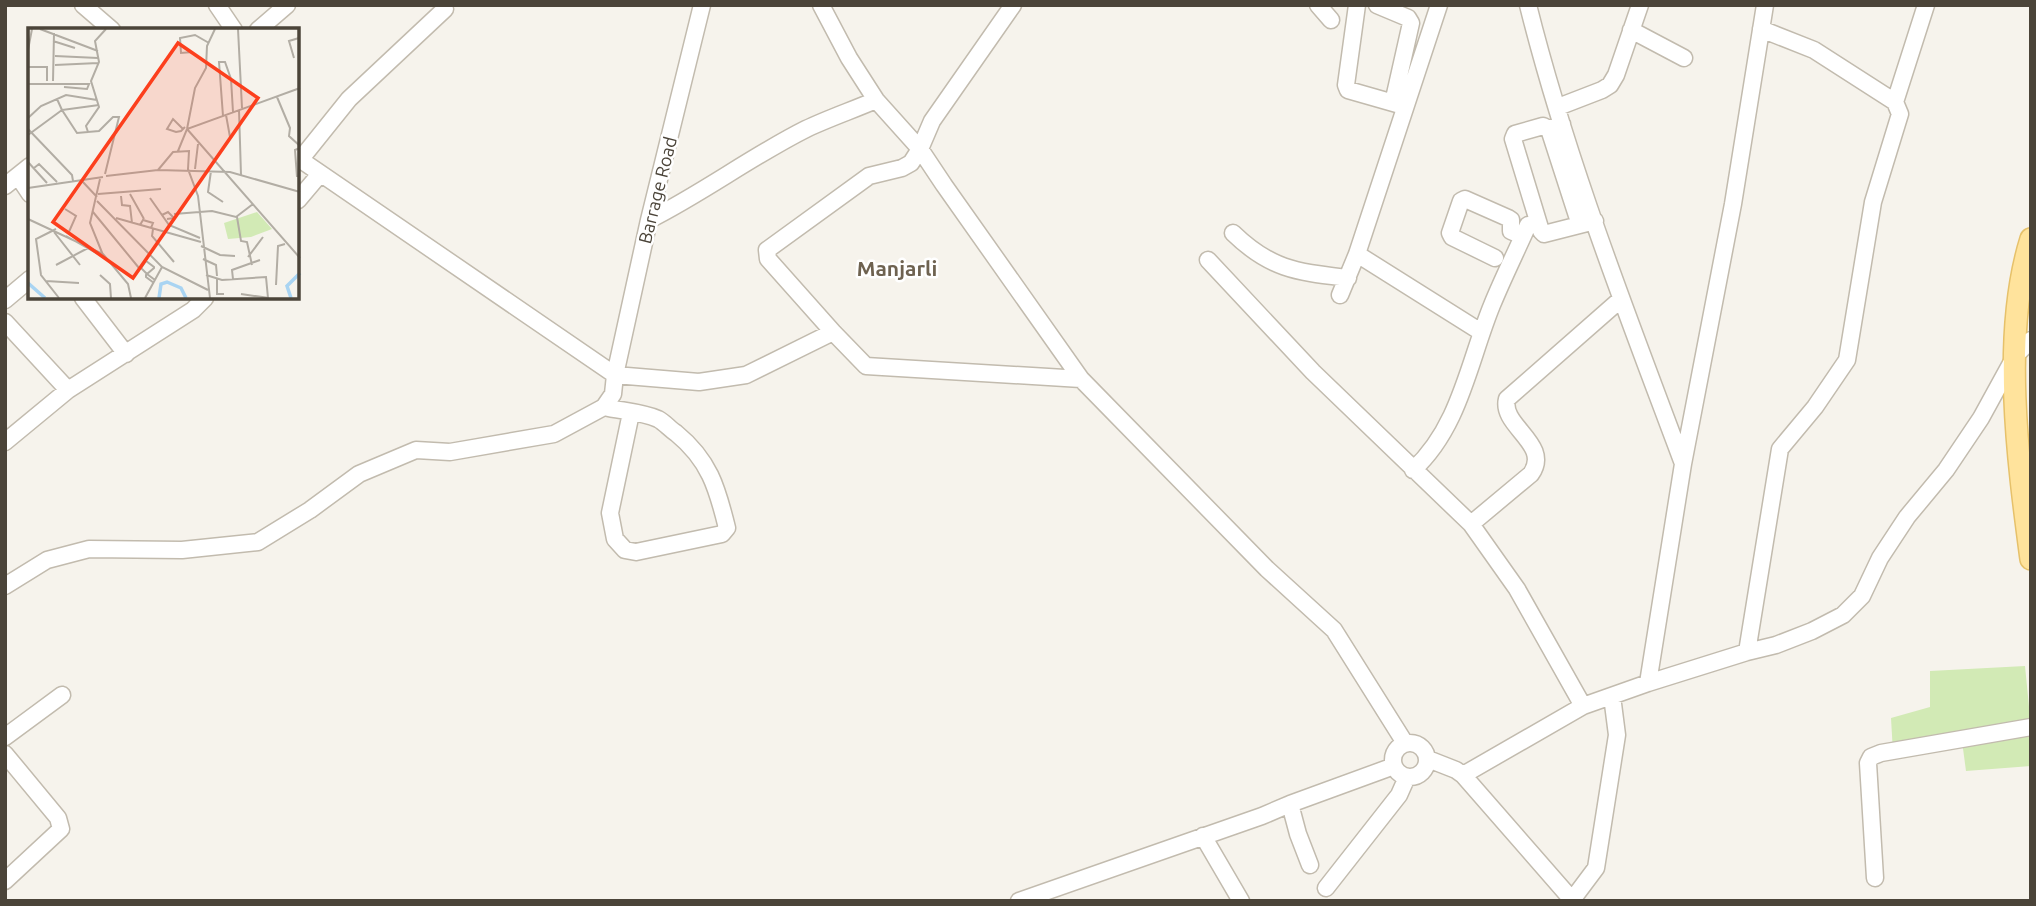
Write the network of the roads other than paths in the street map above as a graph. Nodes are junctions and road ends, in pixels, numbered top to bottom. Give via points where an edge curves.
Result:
1 (83, 5) edge
2 (217, 5) edge
3 (287, 5) edge
4 (702, 5) edge
5 (821, 5) edge
6 (1013, 5) edge
7 (1318, 5) edge
8 (1357, 5) edge
9 (1377, 5) edge
10 (1439, 5) edge
11 (1528, 5) edge
12 (1640, 5) edge
13 (1765, 5) edge
14 (1926, 5) edge
15 (445, 9) dead end
16 (1331, 20) dead end
17 (110, 28) edge
18 (233, 28) edge
19 (260, 28) edge
20 (1761, 29) junction
21 (1631, 30) junction
22 (1684, 58) dead end
23 (876, 100) junction
24 (1895, 102) junction
25 (1399, 105) junction
26 (1558, 107) junction
27 (1556, 127) junction
28 (920, 149) junction
29 (299, 159) edge
30 (320, 174) junction
31 (18, 176) edge
32 (28, 191) edge
33 (299, 199) edge
34 (649, 220) junction
35 (1587, 223) junction
36 (1233, 233) dead end
37 (2031, 239) edge
38 (1357, 254) junction
39 (1495, 258) dead end
40 (1208, 260) dead end
41 (1348, 278) junction
42 (28, 281) edge
43 (1340, 295) dead end
44 (84, 299) edge
45 (1621, 299) junction
46 (5, 300) edge
47 (188, 304) edge
48 (5, 322) edge
49 (833, 332) junction
50 (1481, 332) junction
51 (2031, 340) edge
52 (126, 354) junction
53 (2015, 356) junction
54 (615, 375) junction
55 (1081, 379) junction
56 (68, 390) junction
57 (604, 407) junction
58 (631, 413) junction
59 (6, 438) edge
60 (1683, 464) junction
61 (1413, 470) junction
62 (1471, 524) junction
63 (2031, 559) edge
64 (5, 586) edge
65 (1747, 652) junction
66 (1648, 683) junction
67 (62, 695) dead end
68 (1612, 696) junction
69 (1583, 706) junction
70 (2031, 727) edge
71 (7, 731) edge
72 (1405, 743) junction
73 (5, 754) edge
74 (1428, 759) junction
75 (1394, 766) junction
76 (1463, 775) junction
77 (1407, 777) junction
78 (1290, 804) junction
79 (1203, 836) junction
80 (1310, 865) dead end
81 (1875, 877) dead end
82 (5, 881) edge
83 (1326, 888) dead end
84 (1573, 900) edge
85 (1019, 901) edge
86 (1241, 901) edge

1 - 17 street
2 - 18 street
3 - 19 street
4 - 34 street, Barrage Road
5 - 23 street
6 - 28 street via 932,121
7 - 16 street
8 - 25 street via 1348,90
9 - 25 street via 1411,23
10 - 25 street
11 - 26 street
12 - 21 street
13 - 20 street
14 - 24 street
15 - 29 street via 349,99
20 - 24 street via 1814,50
20 - 60 street
21 - 22 street
21 - 26 street via 1610,85
23 - 28 street
23 - 34 street via 806,129
24 - 65 street via 1900,114 1873,202 1847,360 1780,449
25 - 38 street
26 - 27 street
27 - 35 street
27 - 35 street via 1543,126 1513,139 1541,231
28 - 49 street via 911,163 869,176 766,250 768,259
28 - 55 street
29 - 30 street
30 - 33 street
30 - 54 street
31 - 32 street
34 - 54 street, Barrage Road
35 - 45 street
36 - 41 street via 1268,262 1299,272
37 - 53 main road via 2022,266
38 - 41 street
38 - 50 street
39 - 50 street via 1452,237 1461,201 1508,218 1511,231 1526,231
40 - 61 street via 1312,372
41 - 43 street
42 - 46 street
44 - 52 street
45 - 60 street
45 - 62 street via 1507,399 1506,409 1533,448 1537,466
47 - 52 street
48 - 56 street
49 - 54 street via 746,375 699,382
49 - 55 street via 866,366
50 - 61 street via 1452,419 1435,447
51 - 53 street
52 - 56 street
53 - 63 main road via 2019,468
53 - 65 street via 1982,418 1907,517 1862,596 1843,615 1812,631
54 - 57 street, Barrage Road via 613,394
55 - 72 street via 1267,569 1334,630
56 - 59 street
57 - 58 street
57 - 64 street via 554,434 450,452 416,450 359,474 258,542 182,550 89,549 47,560
58 - 58 street via 610,513 615,539 625,550 636,552 722,534 727,528 720,497 693,447 659,420
60 - 66 street
61 - 62 street
62 - 69 street via 1517,589
65 - 66 street
66 - 68 street
67 - 71 street
68 - 69 street
68 - 84 street via 1617,734 1596,868
69 - 76 street
70 - 81 street via 1871,757
72 - 74 street via 1420,745
72 - 75 street via 1394,752
73 - 82 street via 58,818 61,829
74 - 76 street
74 - 77 street via 1422,773
75 - 77 street
75 - 78 street
76 - 84 street
77 - 83 street via 1399,795
78 - 79 street
78 - 80 street
79 - 85 street
79 - 86 street

